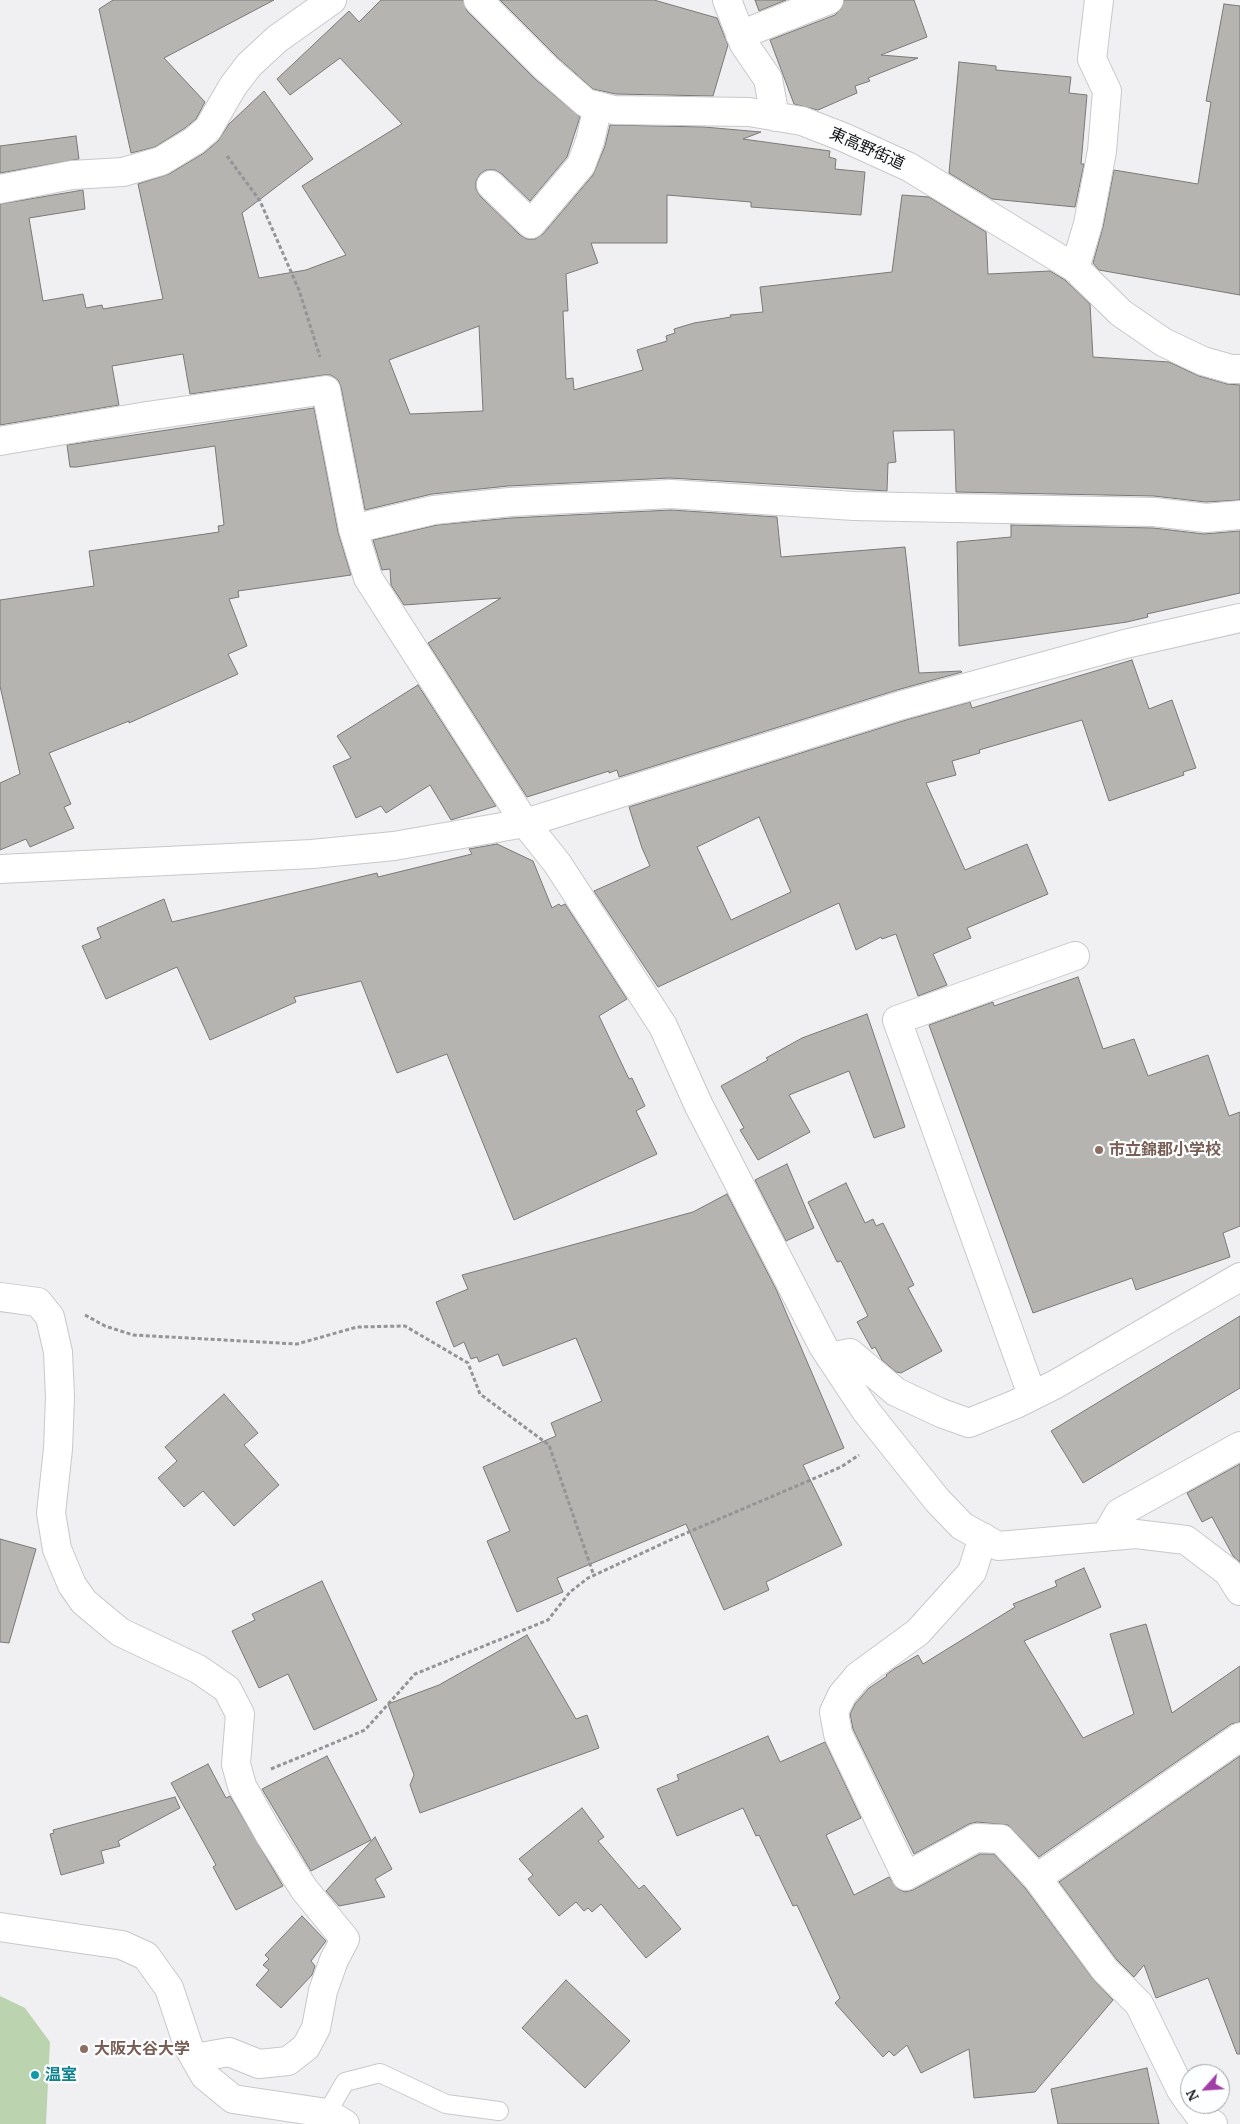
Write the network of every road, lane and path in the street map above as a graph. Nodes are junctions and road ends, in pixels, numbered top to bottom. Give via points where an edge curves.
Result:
1 (332, 0) edge
2 (478, 0) edge
3 (727, 0) edge
4 (829, 0) edge
5 (1099, 0) edge
6 (740, 35) junction
7 (598, 106) junction
8 (775, 117) junction
9 (208, 129) junction
10 (490, 185) dead end
11 (0, 189) edge
12 (1075, 268) junction
13 (1240, 369) edge
14 (326, 390) junction
15 (0, 441) edge
16 (1240, 515) edge
17 (353, 529) junction
18 (1240, 618) edge
19 (525, 824) junction
20 (0, 869) edge
21 (1075, 956) dead end
22 (1240, 1277) edge
23 (0, 1298) edge
24 (35, 1301) junction
25 (830, 1357) junction
26 (1032, 1395) junction
27 (1240, 1446) edge
28 (865, 1451) dead end
29 (1104, 1536) junction
30 (983, 1537) junction
31 (594, 1576) junction
32 (1240, 1591) edge
33 (1240, 1737) edge
34 (241, 1781) junction
35 (1036, 1878) junction
36 (0, 1927) edge
37 (195, 2058) junction
38 (1180, 2088) edge
39 (499, 2111) dead end
40 (1199, 2114) edge
41 (336, 2118) edge
42 (1213, 2124) edge

1 - 9 street via 277,39 248,65
2 - 7 street, 東高野街道 via 546,68 586,103
3 - 6 street
4 - 6 street
5 - 12 street via 1092,59 1107,91 1102,151 1088,224
6 - 8 street via 768,79
7 - 8 street, 東高野街道 via 614,110 749,112
7 - 10 street via 581,165 531,224
8 - 12 street, 東高野街道 via 810,124 909,167
9 - 11 street via 161,161 123,172 72,175
9 - 14 path via 260,201 299,290 319,351
12 - 13 street, 東高野街道 via 1121,313 1163,342 1203,361
14 - 15 street
14 - 17 street
16 - 17 street via 1206,518 1154,512 854,506 671,494 510,502 434,510
17 - 19 street via 368,578
18 - 19 street via 1125,644 902,706
19 - 20 street via 394,846 312,854
19 - 25 street via 557,862 663,1026 700,1106
21 - 26 street via 897,1020
22 - 26 street
23 - 24 street
24 - 31 path via 53,1299 105,1326 133,1335 297,1344 357,1327 405,1326 468,1363 480,1394 548,1445
24 - 34 street via 50,1317 58,1352 58,1450 51,1513 56,1549 72,1585 84,1602 120,1632 198,1669 227,1690 240,1714 236,1764
25 - 26 street via 850,1354 896,1392 969,1423
25 - 30 street via 866,1411 937,1500 962,1526
27 - 29 street via 1119,1513
28 - 31 path via 841,1467
29 - 30 street via 998,1546
29 - 32 street via 1136,1534 1186,1540 1228,1572
30 - 35 street via 972,1572 918,1632 858,1676 842,1694 834,1712 838,1734 906,1876 976,1838 1001,1840
31 - 34 path via 570,1592 548,1620 415,1674 365,1730
33 - 35 street
34 - 37 street via 269,1834 304,1889 345,1939 334,1960 323,1991 316,2028 306,2047 288,2061 259,2064 229,2052
35 - 38 street via 1105,1970 1139,2004
36 - 37 street via 122,1946 146,1956 169,1988
37 - 41 street via 205,2076 233,2099
39 - 41 lane via 446,2104 380,2073 345,2082
40 - 42 street

